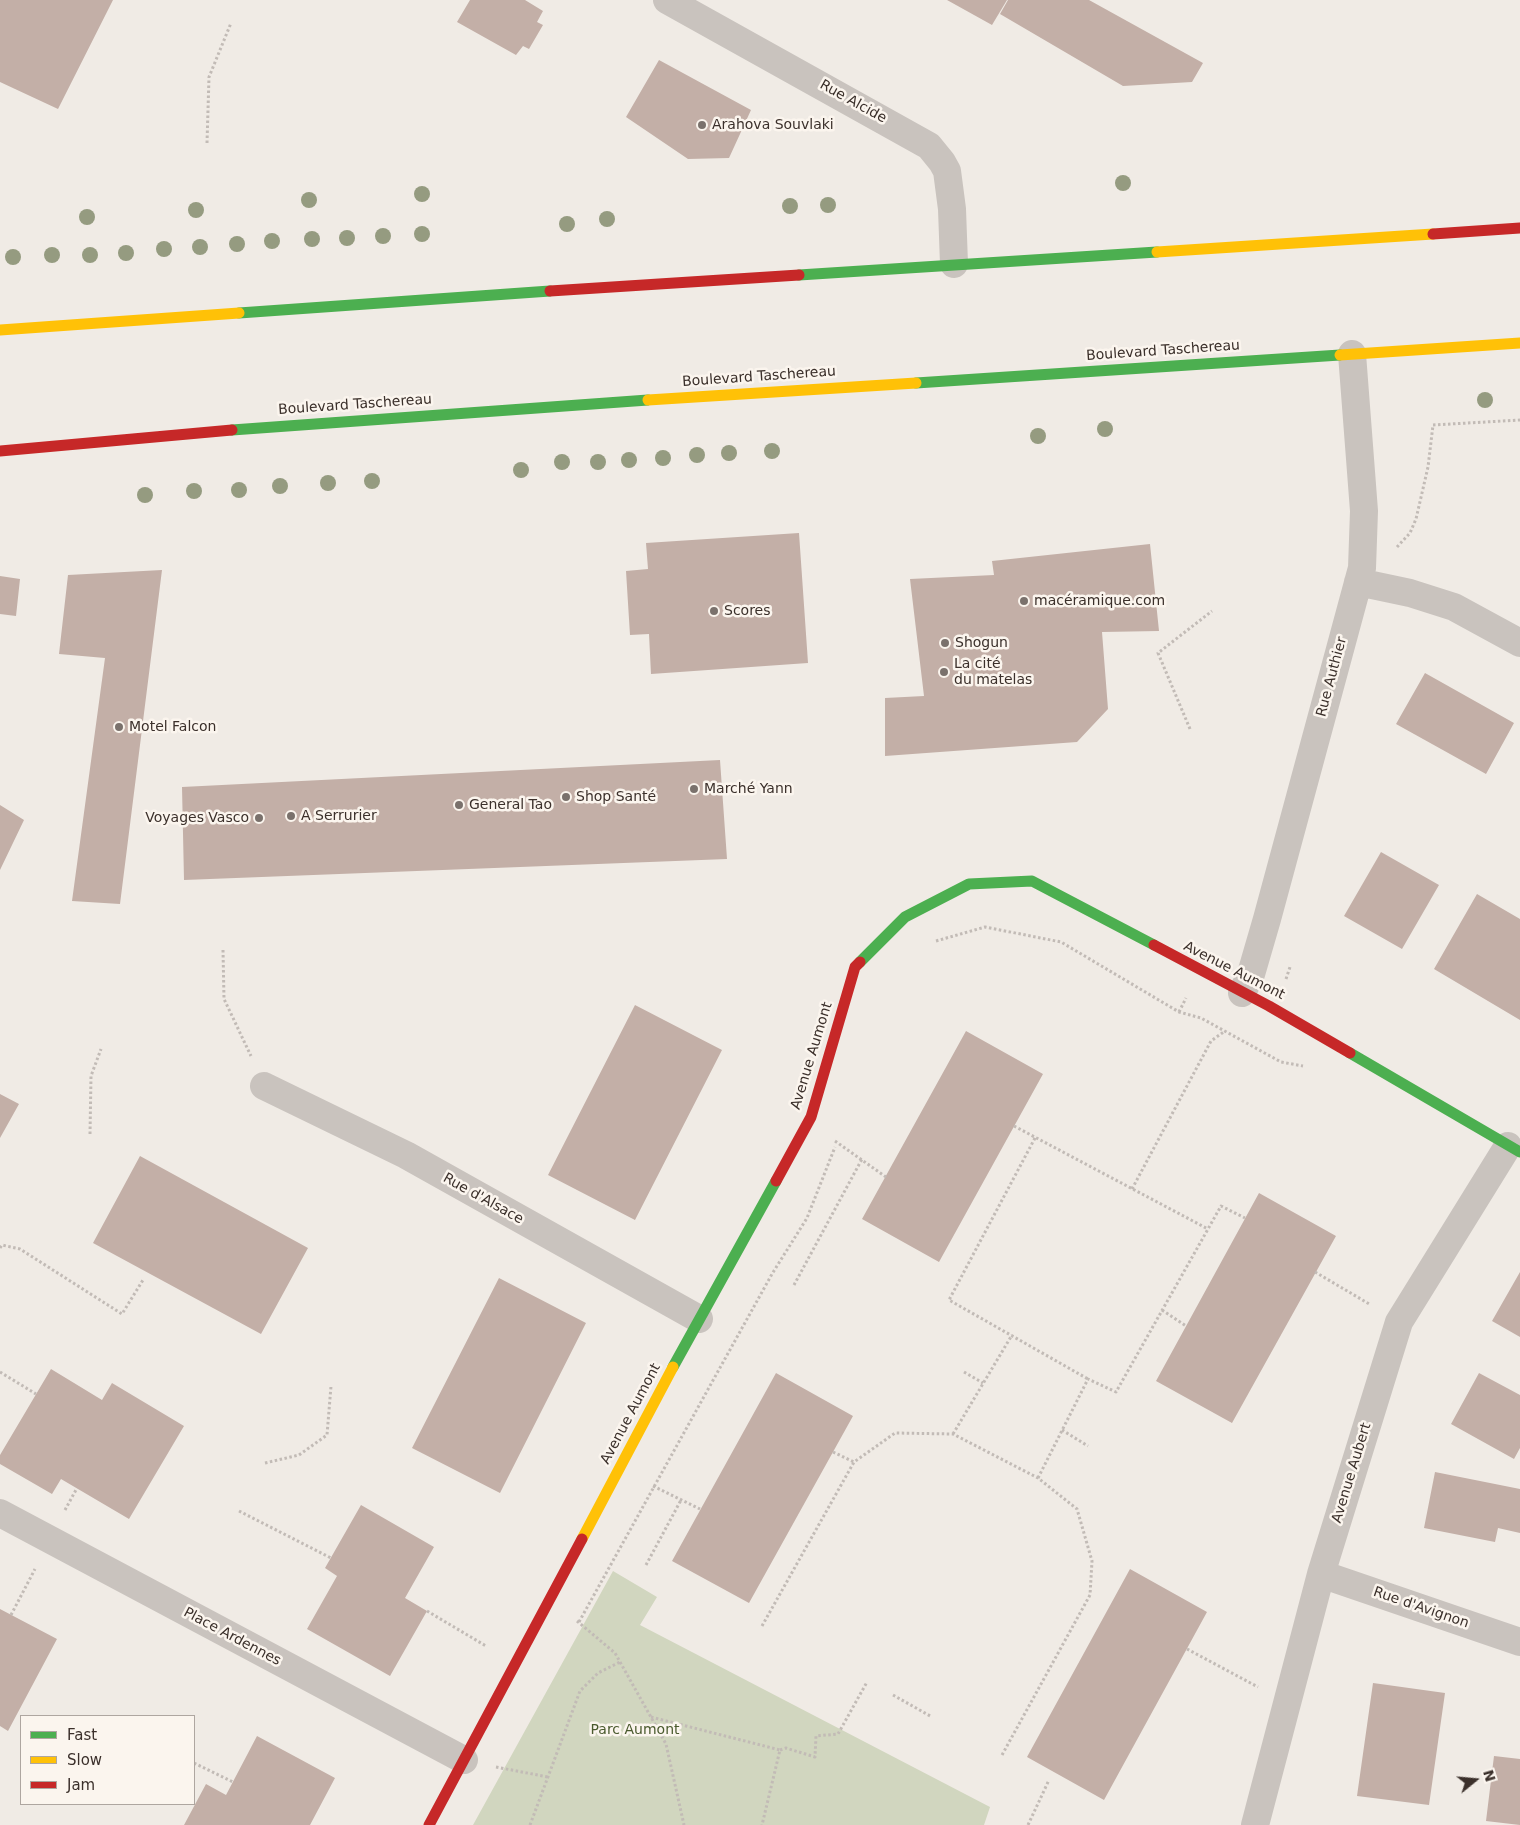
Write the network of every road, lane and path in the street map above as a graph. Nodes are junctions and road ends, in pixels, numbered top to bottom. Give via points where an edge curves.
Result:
1 (667, 0) edge
2 (231, 23) dead end
3 (207, 143) dead end
4 (1520, 228) edge
5 (954, 264) junction
6 (0, 330) edge
7 (1520, 343) edge
8 (1352, 354) junction
9 (1520, 420) edge
10 (0, 451) edge
11 (1396, 547) dead end
12 (1358, 582) junction
13 (1212, 611) dead end
14 (1520, 643) edge
15 (1190, 729) dead end
16 (934, 941) dead end
17 (223, 950) dead end
18 (1242, 993) junction
19 (1186, 998) dead end
20 (1179, 1012) junction
21 (1225, 1031) junction
22 (1253, 1040) dead end
23 (1251, 1046) junction
24 (101, 1049) dead end
25 (1306, 1067) dead end
26 (264, 1086) joint
27 (806, 1125) junction
28 (1014, 1126) dead end
29 (90, 1134) dead end
30 (840, 1134) dead end
31 (1035, 1138) junction
32 (837, 1142) junction
33 (1514, 1149) edge
34 (862, 1159) junction
35 (886, 1176) dead end
36 (1132, 1189) junction
37 (1245, 1218) dead end
38 (1208, 1229) junction
39 (0, 1248) edge
40 (1315, 1272) dead end
41 (143, 1280) dead end
42 (794, 1285) dead end
43 (1162, 1310) junction
44 (699, 1319) junction
45 (1399, 1322) junction
46 (1186, 1326) dead end
47 (1012, 1335) junction
48 (0, 1372) edge
49 (964, 1372) dead end
50 (1088, 1378) junction
51 (983, 1383) junction
52 (332, 1386) dead end
53 (36, 1394) dead end
54 (1062, 1430) junction
55 (953, 1434) junction
56 (1088, 1446) dead end
57 (833, 1452) dead end
58 (854, 1462) junction
59 (265, 1463) dead end
60 (620, 1465) junction
61 (1038, 1478) junction
62 (654, 1486) junction
63 (681, 1500) junction
64 (700, 1510) dead end
65 (239, 1511) dead end
66 (0, 1512) edge
67 (331, 1558) dead end
68 (646, 1565) dead end
69 (1321, 1574) junction
70 (550, 1598) junction
71 (427, 1611) dead end
72 (579, 1622) junction
73 (762, 1626) dead end
74 (1520, 1642) edge
75 (1187, 1649) dead end
76 (620, 1662) junction
77 (515, 1663) junction
78 (867, 1682) dead end
79 (893, 1695) dead end
80 (1288, 1702) junction
81 (650, 1717) junction
82 (932, 1717) dead end
83 (780, 1750) junction
84 (1002, 1755) dead end
85 (464, 1760) junction
86 (195, 1763) edge
87 (548, 1777) junction
88 (1048, 1780) dead end
89 (233, 1782) dead end
90 (429, 1825) edge
91 (530, 1825) edge
92 (684, 1825) edge
93 (762, 1825) edge
94 (1028, 1825) edge
95 (1255, 1825) edge

1 - 5 street, Rue Alcide via 929,146 946,171 952,209
2 - 3 path via 209,77
4 - 5 main road
5 - 6 main road
7 - 8 main road, Boulevard Taschereau
8 - 10 main road, Boulevard Taschereau via 321,422
8 - 12 street, Rue Authier via 1364,511 1364,554
9 - 11 path via 1433,425 1428,467 1416,519 1410,533
12 - 14 street via 1454,607
12 - 18 street, Rue Authier via 1268,919
13 - 15 path via 1158,653
16 - 20 path via 985,927 1061,942
17 - 26 path via 224,999
18 - 27 main road, Avenue Aumont via 1032,881 969,884 905,917 855,967
18 - 33 main road, Avenue Aumont
19 - 20 path
20 - 21 path via 1201,1018
21 - 23 path
21 - 36 path via 1211,1041
22 - 23 path
23 - 25 path via 1281,1062
24 - 29 path via 91,1076
26 - 44 street, Rue d'Alsace via 406,1155
27 - 32 path
27 - 44 main road, Avenue Aumont
28 - 31 path
30 - 32 path
31 - 36 path
31 - 47 path via 949,1300
32 - 34 path
32 - 62 path via 807,1218 772,1274
33 - 45 street, Avenue Aubert
34 - 35 path
34 - 42 path
36 - 38 path
37 - 38 path via 1221,1206
38 - 43 path
39 - 41 path via 2,1245 20,1249 122,1314
40 - 45 path
43 - 46 path
43 - 50 path via 1116,1392
44 - 60 main road, Avenue Aumont
45 - 69 street, Avenue Aubert
47 - 50 path
47 - 51 path
48 - 53 path
49 - 51 path
50 - 54 path
51 - 55 path
52 - 59 path via 327,1436 300,1455
54 - 56 path
54 - 61 path
55 - 58 path via 895,1433
55 - 61 path
57 - 58 path
58 - 73 path
60 - 62 path
60 - 70 main road, Avenue Aumont
61 - 84 path via 1077,1509 1092,1561 1090,1595
62 - 63 path
62 - 72 path
63 - 64 path
63 - 68 path
65 - 67 path
66 - 85 street, Place Ardennes
69 - 74 street, Rue d'Avignon
69 - 80 street, Avenue Aubert
70 - 72 path
70 - 77 main road, Avenue Aumont
71 - 77 path
72 - 76 path via 615,1653
75 - 80 path
76 - 81 path
76 - 87 path via 598,1673 580,1692
77 - 85 main road, Avenue Aumont
78 - 83 path via 838,1734 816,1736 815,1757 786,1748
79 - 82 path
80 - 95 street, Avenue Aubert
81 - 83 path
81 - 92 path via 666,1744
83 - 93 path
85 - 87 path
85 - 90 main road, Avenue Aumont
86 - 89 path
87 - 91 path
88 - 94 path

